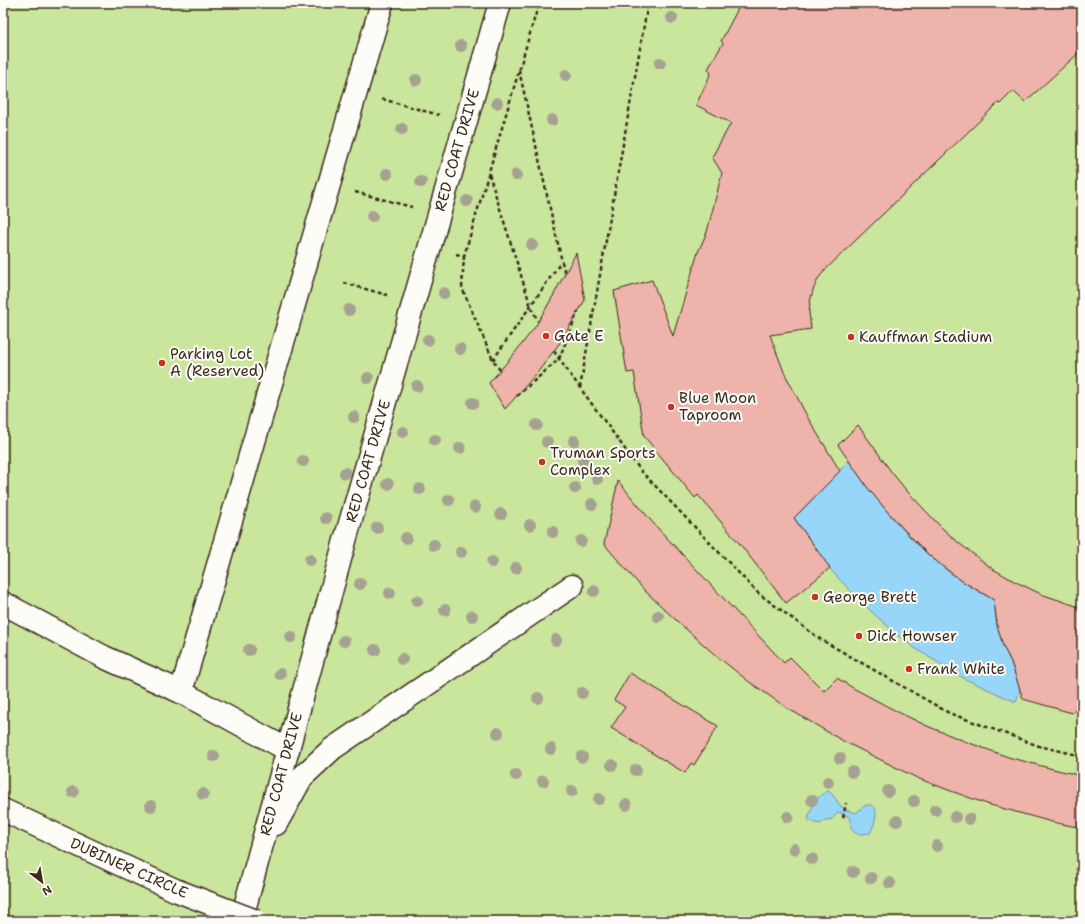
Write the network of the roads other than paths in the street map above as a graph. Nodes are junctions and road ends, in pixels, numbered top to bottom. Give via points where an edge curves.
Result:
1 (382, 3) edge
2 (500, 3) edge
3 (572, 586) dead end
4 (3, 603) edge
5 (181, 692) junction
6 (288, 750) junction
7 (3, 810) edge
8 (260, 852) junction
9 (241, 921) edge
10 (256, 921) edge

1 - 5 street
2 - 6 street, RED COAT DRIVE via 346,537
3 - 8 street via 332,749 302,777
4 - 5 street via 104,657
5 - 6 street
6 - 8 street, RED COAT DRIVE
7 - 10 street, DUBINER CIRCLE, bridge via 175,890
8 - 9 street, RED COAT DRIVE

